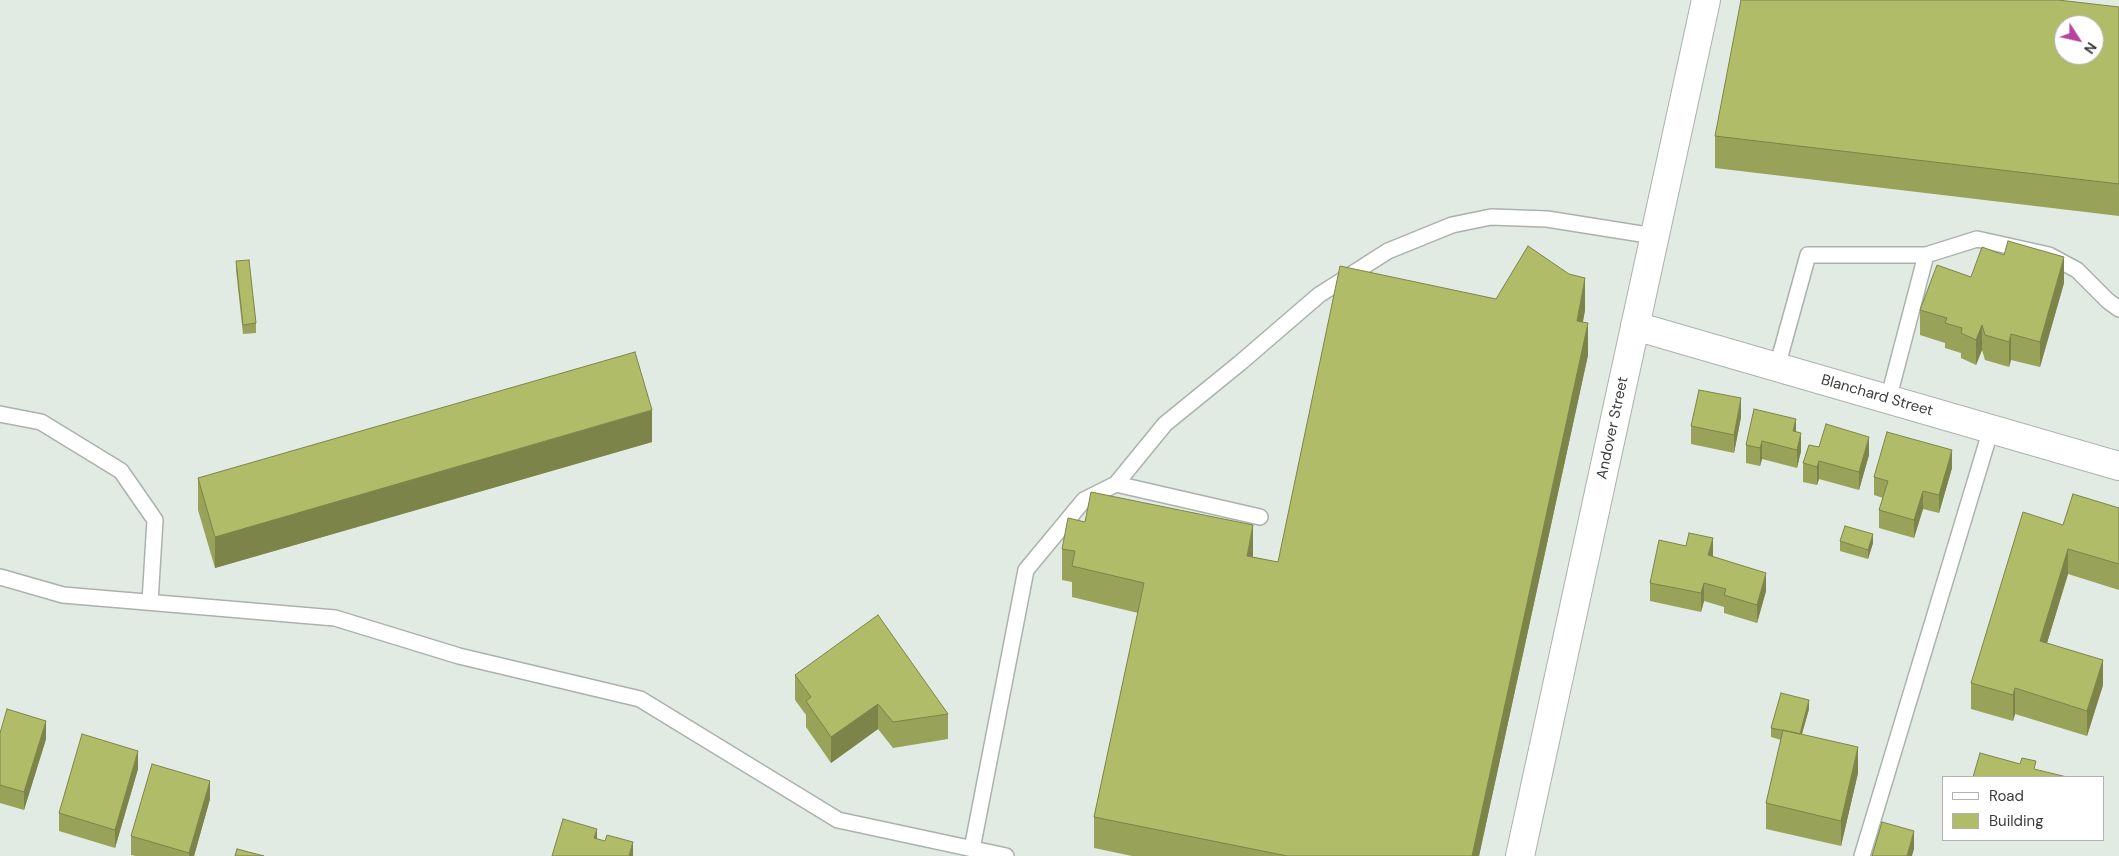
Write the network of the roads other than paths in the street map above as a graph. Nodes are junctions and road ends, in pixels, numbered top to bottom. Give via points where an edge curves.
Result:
1 (1706, 0) edge
2 (1654, 236) junction
3 (1926, 256) junction
4 (2119, 309) edge
5 (1635, 326) junction
6 (1776, 367) junction
7 (1888, 400) junction
8 (0, 414) edge
9 (1991, 430) junction
10 (2119, 466) edge
11 (1116, 484) junction
12 (1260, 517) dead end
13 (0, 577) edge
14 (150, 602) junction
15 (972, 849) junction
16 (1006, 856) edge
17 (1520, 856) edge
18 (1862, 856) edge

1 - 2 main road, Andover Street
2 - 5 main road, Andover Street
2 - 11 lane via 1547,219 1491,217 1452,225 1388,251 1319,294 1165,424
3 - 4 lane via 1977,239 2049,255 2077,270
3 - 6 lane via 1808,255
3 - 7 lane
5 - 6 main road, Blanchard Street
5 - 17 main road, Andover Street
6 - 7 main road, Blanchard Street
7 - 9 main road, Blanchard Street
8 - 14 lane via 41,422 121,471 155,520
9 - 10 main road, Blanchard Street
9 - 18 lane
11 - 12 lane
11 - 15 lane via 1084,500 1026,570
13 - 14 lane via 63,595
14 - 15 lane via 335,618 459,656 640,699 838,820
15 - 16 lane

